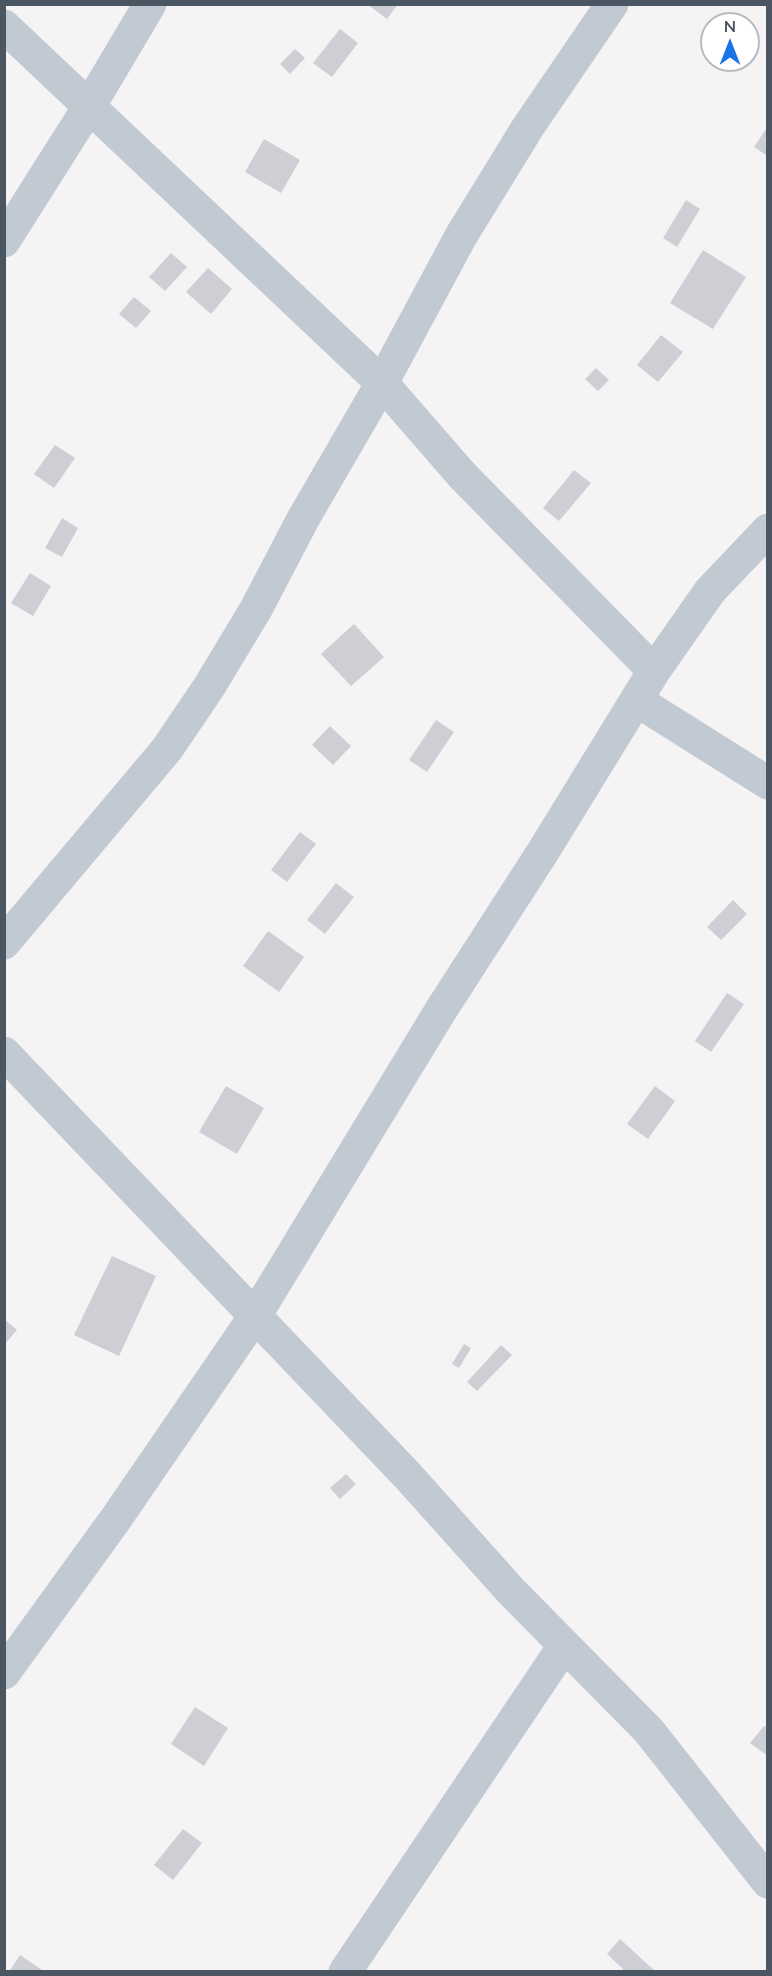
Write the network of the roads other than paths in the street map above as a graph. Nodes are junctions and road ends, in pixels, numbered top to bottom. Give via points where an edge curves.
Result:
1 (150, 4) edge
2 (612, 4) edge
3 (4, 26) edge
4 (90, 105) junction
5 (4, 241) edge
6 (382, 383) junction
7 (768, 530) edge
8 (654, 671) junction
9 (636, 700) junction
10 (768, 783) edge
11 (4, 943) edge
12 (4, 1053) edge
13 (255, 1316) junction
14 (564, 1646) junction
15 (4, 1672) edge
16 (768, 1882) edge
17 (345, 1971) edge

1 - 4 street
2 - 6 street via 528,127 461,236
3 - 4 street
4 - 5 street
4 - 6 street
6 - 8 street via 462,475
6 - 11 street via 209,687 167,749
7 - 8 street via 710,591
8 - 9 street
9 - 10 street
9 - 13 street
12 - 13 street
13 - 14 street
13 - 15 street via 115,1520
14 - 16 street via 649,1731
14 - 17 street

